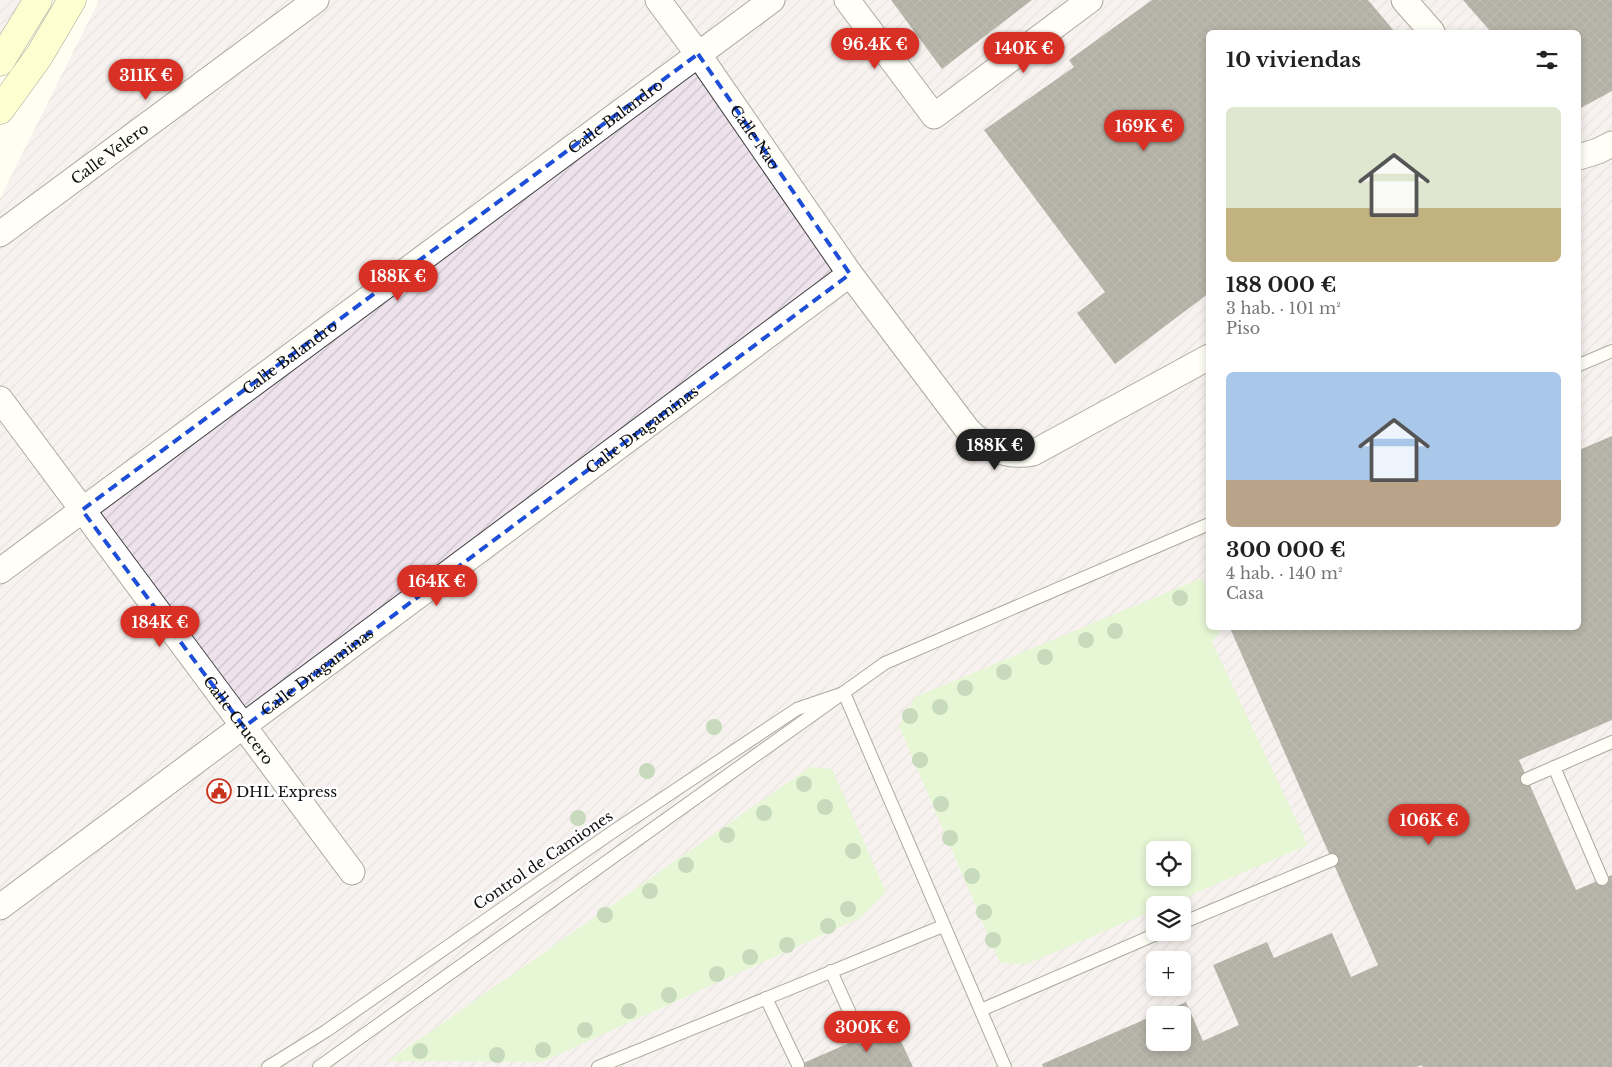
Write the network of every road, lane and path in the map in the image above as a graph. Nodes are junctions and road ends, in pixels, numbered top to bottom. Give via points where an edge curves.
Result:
1 (38, 0) edge
2 (72, 0) edge
3 (316, 0) edge
4 (658, 0) edge
5 (772, 0) edge
6 (847, 0) edge
7 (1090, 0) edge
8 (1404, 0) edge
9 (1430, 30) edge
10 (698, 54) junction
11 (0, 62) edge
12 (0, 110) edge
13 (1612, 144) edge
14 (1581, 156) edge
15 (0, 234) edge
16 (850, 274) junction
17 (1612, 351) edge
18 (1206, 359) edge
19 (1581, 364) edge
20 (0, 399) edge
21 (82, 510) junction
22 (1206, 525) edge
23 (0, 571) edge
24 (844, 693) junction
25 (244, 727) junction
26 (1612, 742) edge
27 (1554, 766) junction
28 (1527, 779) dead end
29 (1332, 860) dead end
30 (352, 872) dead end
31 (1602, 879) dead end
32 (0, 907) edge
33 (1191, 920) edge
34 (943, 926) junction
35 (1146, 938) edge
36 (831, 971) junction
37 (766, 998) junction
38 (981, 1010) junction
39 (861, 1038) dead end
40 (615, 1064) edge
41 (798, 1065) dead end
42 (268, 1067) edge
43 (319, 1067) edge
44 (598, 1067) edge
45 (1005, 1067) edge

1 - 11 street
2 - 12 street via 39,56
3 - 15 street, Calle Velero
4 - 10 street, Calle Nao
5 - 10 street, Calle Balandro
6 - 7 street via 934,116
8 - 9 street
10 - 16 street, Calle Nao
10 - 21 street, Calle Balandro
13 - 14 street
16 - 18 street, Calle Nao via 967,429 978,440 1004,453 1033,453
16 - 25 street, Calle Dragaminas
17 - 19 lane
20 - 21 street, Calle Crucero
21 - 23 street, Calle Balandro
21 - 25 street, Calle Crucero
22 - 24 lane via 885,663
24 - 34 lane
24 - 42 lane, Control de Camiones via 797,709
24 - 43 lane
25 - 30 street, Calle Crucero
25 - 32 street, Calle Dragaminas
26 - 27 lane
27 - 28 lane
27 - 31 lane
29 - 33 lane
34 - 36 lane
34 - 38 lane
35 - 38 lane
36 - 37 lane
36 - 39 lane
37 - 40 lane
37 - 41 lane
38 - 45 lane
40 - 44 lane

